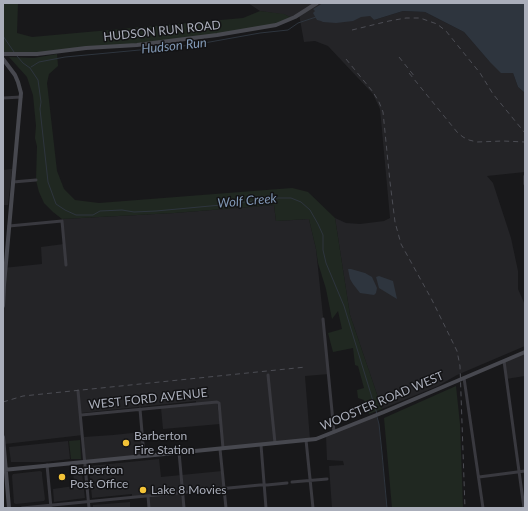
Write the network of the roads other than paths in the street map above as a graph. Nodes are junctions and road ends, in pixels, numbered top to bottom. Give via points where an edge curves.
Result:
1 (317, 3) edge
2 (3, 54) edge
3 (3, 59) edge
4 (21, 97) junction
5 (3, 98) edge
6 (525, 176) edge
7 (36, 180) dead end
8 (13, 182) junction
9 (525, 184) edge
10 (9, 226) junction
11 (66, 265) dead end
12 (3, 306) edge
13 (323, 319) dead end
14 (525, 352) edge
15 (504, 361) junction
16 (268, 375) dead end
17 (464, 378) junction
18 (78, 391) dead end
19 (140, 409) junction
20 (81, 415) junction
21 (334, 432) junction
22 (3, 437) edge
23 (306, 440) junction
24 (275, 443) junction
25 (260, 445) junction
26 (222, 448) junction
27 (179, 452) junction
28 (144, 456) junction
29 (85, 462) junction
30 (47, 465) junction
31 (4, 469) edge
32 (525, 471) edge
33 (519, 472) junction
34 (479, 477) junction
35 (328, 479) dead end
36 (310, 480) junction
37 (287, 482) dead end
38 (292, 482) dead end
39 (264, 485) junction
40 (224, 489) junction
41 (183, 493) junction
42 (148, 496) junction
43 (89, 502) junction
44 (51, 507) edge
45 (9, 508) edge
46 (22, 508) edge
47 (89, 508) edge
48 (149, 508) edge
49 (184, 508) edge
50 (226, 508) edge
51 (266, 508) edge
52 (313, 508) edge
53 (483, 508) edge
54 (524, 508) edge

1 - 2 main road, HUDSON RUN ROAD via 276,25 239,32 162,43 37,54
3 - 4 main road via 15,75
4 - 5 street
4 - 8 main road
6 - 9 street
7 - 8 street
8 - 10 main road
10 - 11 street via 62,221
10 - 12 main road
13 - 21 street
14 - 15 main road, WOOSTER ROAD WEST
15 - 17 main road, WOOSTER ROAD WEST
15 - 33 street
16 - 24 street
17 - 21 main road, WOOSTER ROAD WEST
17 - 34 street
18 - 20 street
19 - 20 street, WEST FORD AVENUE
19 - 26 street, WEST FORD AVENUE via 217,402
19 - 28 street
20 - 29 street
21 - 23 main road, WOOSTER ROAD WEST
22 - 31 main road
23 - 24 main road, WOOSTER ROAD WEST
23 - 36 street
24 - 25 main road, WOOSTER ROAD WEST
25 - 26 main road, WOOSTER ROAD WEST
25 - 39 street
26 - 27 main road, WOOSTER ROAD WEST
26 - 40 street
27 - 28 main road, WOOSTER ROAD WEST
27 - 41 street
28 - 29 main road, WOOSTER ROAD WEST
29 - 30 main road, WOOSTER ROAD WEST
29 - 43 street
30 - 31 main road, WOOSTER ROAD WEST
30 - 44 street
31 - 45 main road
32 - 33 street
33 - 34 street
33 - 54 street
34 - 53 street
35 - 36 street
36 - 38 street
36 - 52 street
37 - 39 street
39 - 40 street
39 - 51 street
40 - 41 street
40 - 50 street
41 - 42 street
41 - 49 street
42 - 43 street
42 - 48 street
43 - 44 street
43 - 47 street
44 - 46 street

